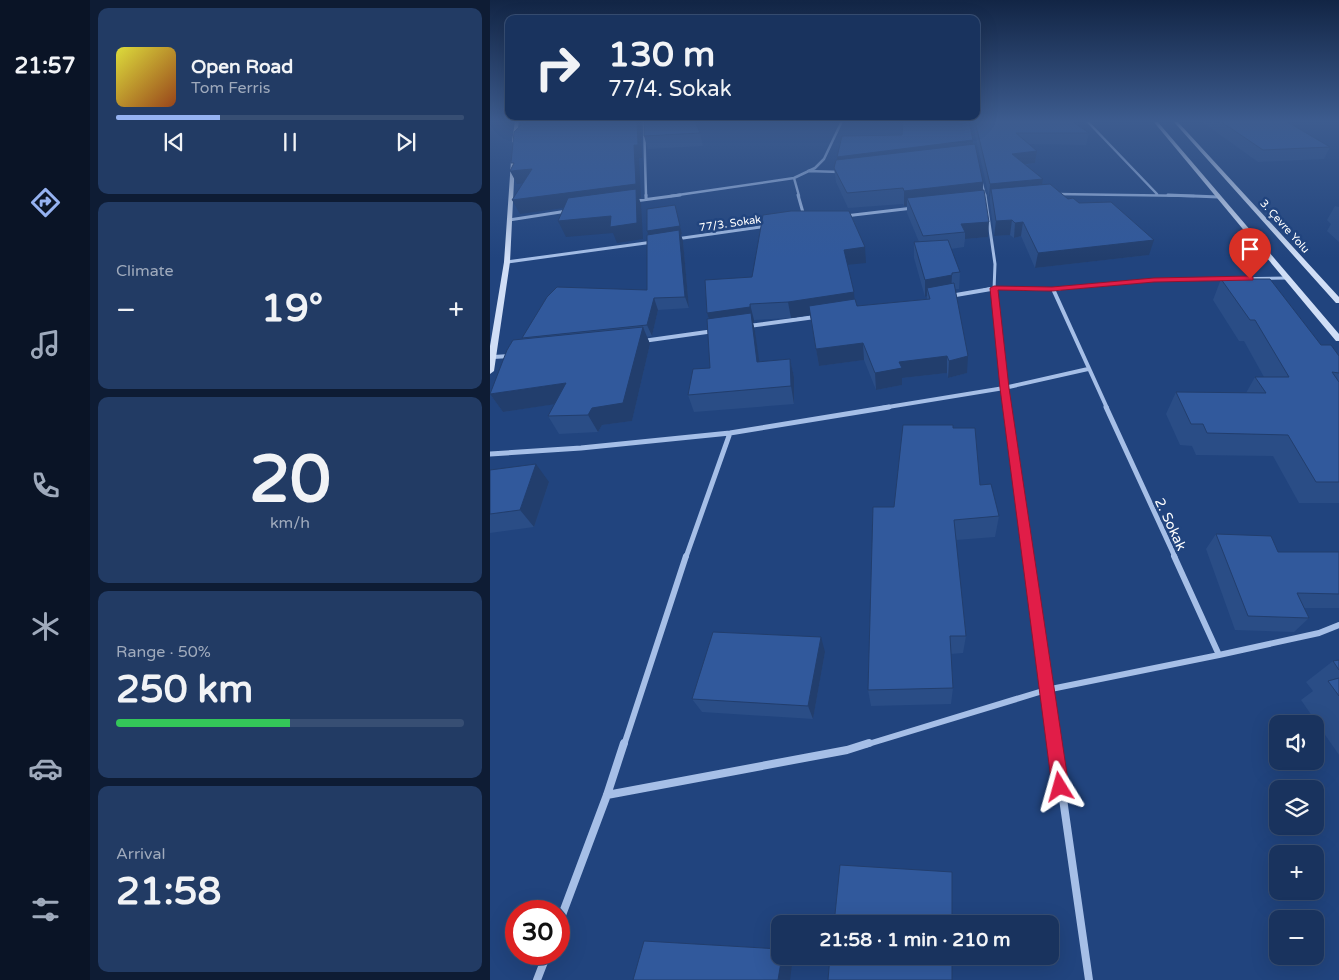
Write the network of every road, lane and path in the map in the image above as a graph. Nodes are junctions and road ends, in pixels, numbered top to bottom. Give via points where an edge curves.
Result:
1 (513, 167) edge
2 (645, 167) edge
3 (814, 167) edge
4 (1131, 167) edge
5 (1193, 167) edge
6 (1217, 167) edge
7 (808, 171) junction
8 (849, 171) edge
9 (980, 173) edge
10 (794, 178) junction
11 (1047, 194) edge
12 (1157, 194) junction
13 (1218, 197) junction
14 (995, 198) edge
15 (646, 199) junction
16 (986, 199) junction
17 (976, 200) edge
18 (627, 202) edge
19 (919, 207) edge
20 (568, 211) edge
21 (843, 216) edge
22 (509, 220) junction
23 (805, 221) edge
24 (776, 225) edge
25 (671, 240) edge
26 (661, 241) edge
27 (507, 262) junction
28 (1288, 278) junction
29 (994, 288) junction
30 (1052, 289) junction
31 (948, 296) edge
32 (1339, 301) edge
33 (817, 317) edge
34 (740, 328) edge
35 (721, 330) edge
36 (1339, 339) edge
37 (634, 342) edge
38 (512, 355) edge
39 (493, 357) junction
40 (1088, 369) junction
41 (490, 371) edge
42 (1004, 388) junction
43 (730, 433) junction
44 (490, 454) edge
45 (1339, 626) edge
46 (1219, 655) junction
47 (1046, 690) junction
48 (607, 795) junction
49 (568, 900) edge
50 (543, 965) edge
51 (537, 980) edge
52 (1089, 980) edge

1 - 22 main road
2 - 15 street
3 - 7 street
4 - 12 street
5 - 13 main road
6 - 32 main road, 3. Çevre Yolu
7 - 8 street
7 - 10 street
9 - 16 street
10 - 15 street
10 - 23 street
11 - 12 street
12 - 13 street
13 - 28 main road
14 - 16 street
15 - 18 street
16 - 17 street
16 - 29 street via 995,264
19 - 21 street
20 - 22 street
22 - 27 main road
24 - 25 street, 77/3. Sokak
26 - 27 street
27 - 39 main road
28 - 30 street via 1154,280
28 - 36 main road
29 - 30 street
29 - 31 street
29 - 42 street
30 - 40 street, 2. Sokak
33 - 34 street
35 - 37 street
38 - 39 street
39 - 41 main road
40 - 42 street
40 - 46 street, 2. Sokak
42 - 43 street
42 - 47 street
43 - 44 street
43 - 48 street
45 - 46 street
46 - 47 street
47 - 48 street via 847,750
47 - 52 street
48 - 49 street
50 - 51 street

